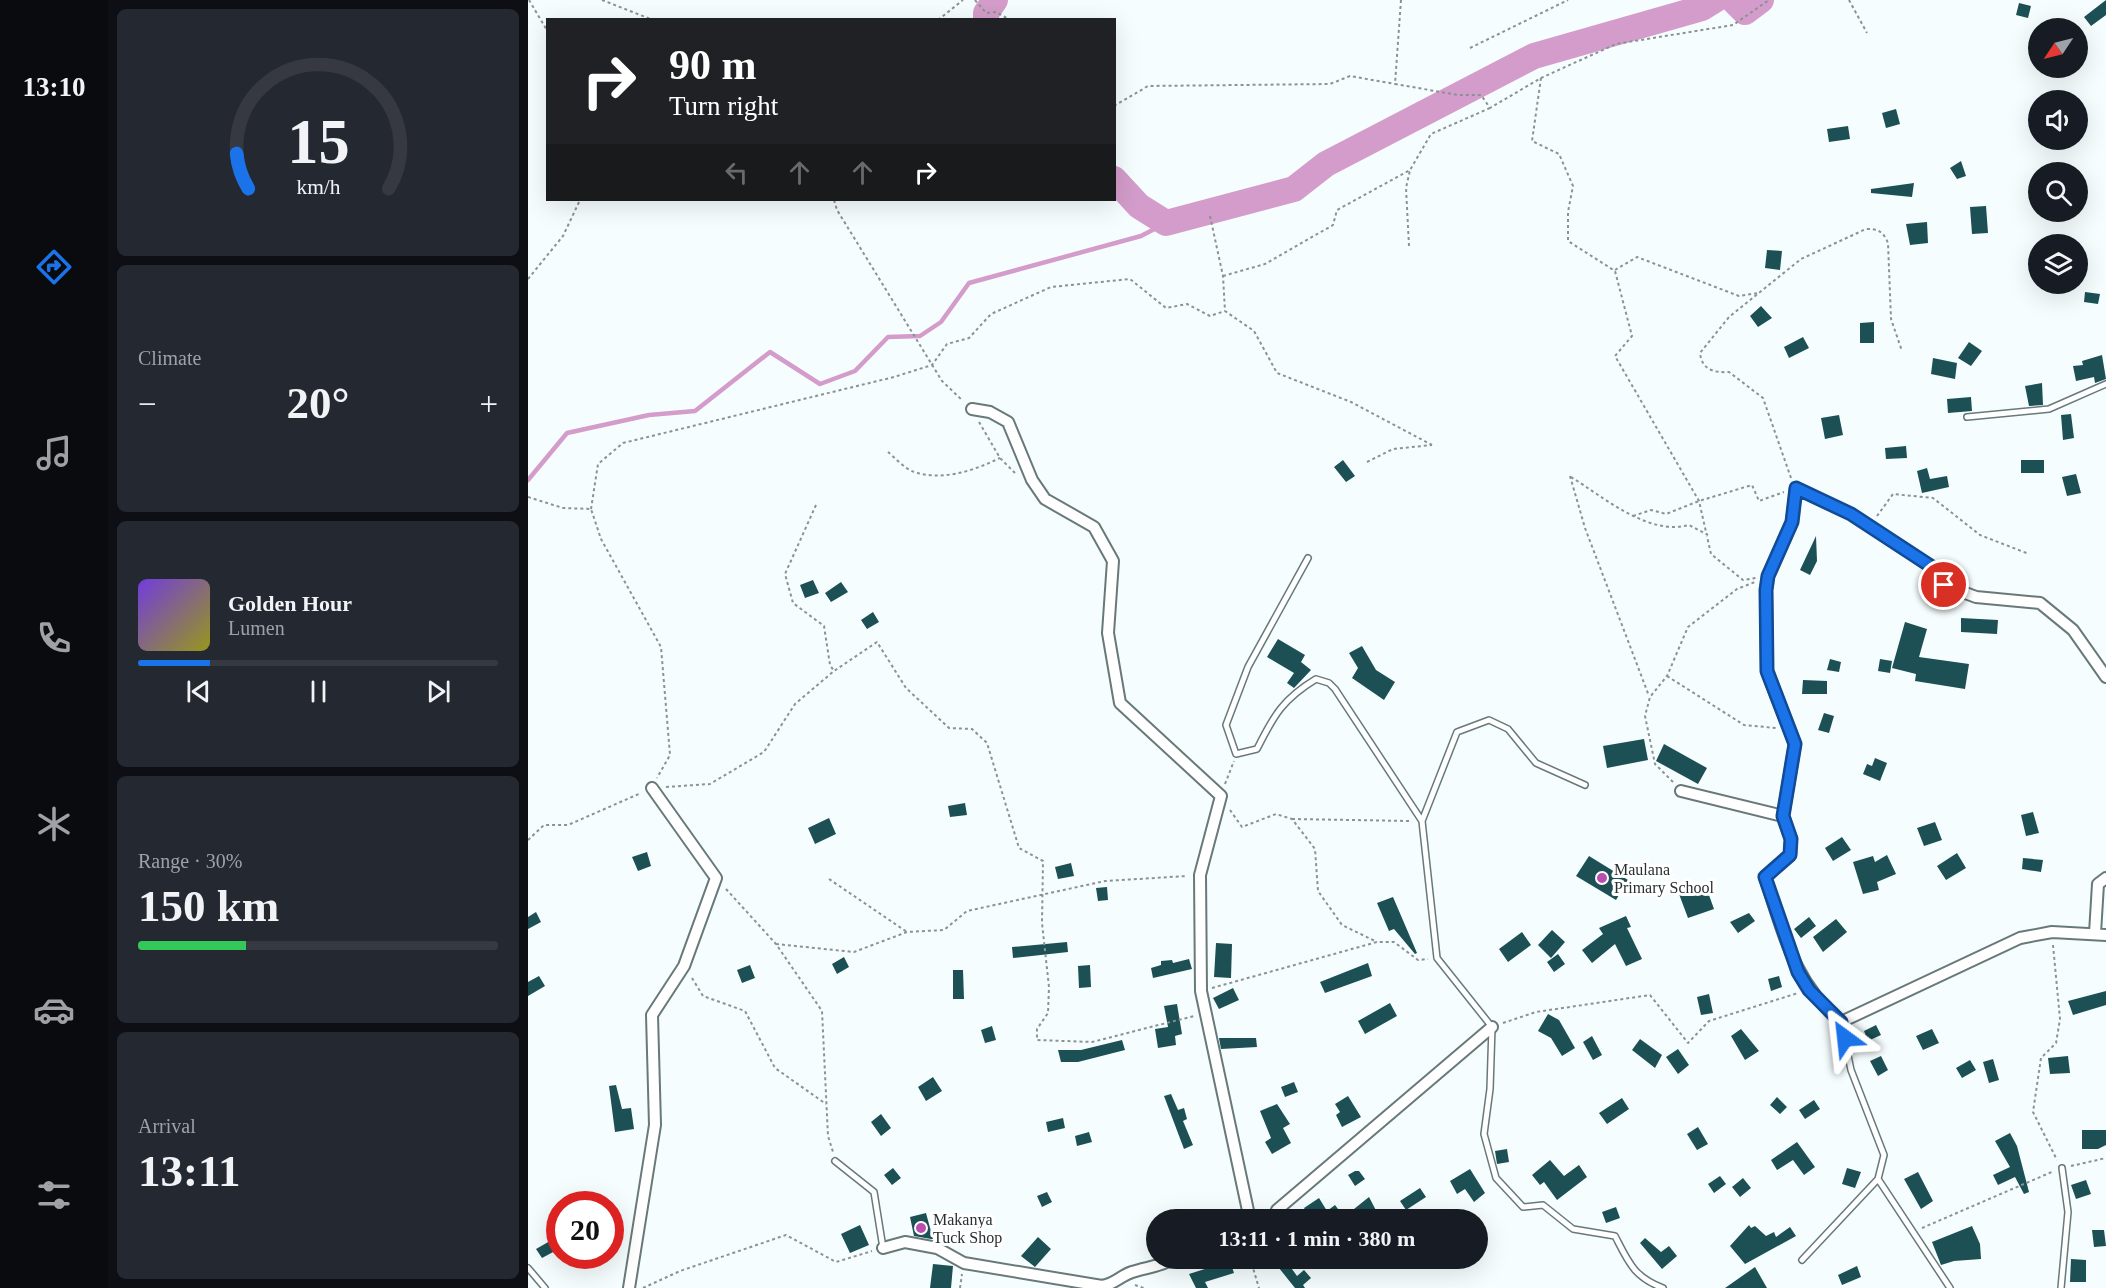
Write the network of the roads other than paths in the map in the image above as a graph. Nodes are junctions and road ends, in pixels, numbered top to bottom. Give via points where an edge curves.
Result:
1 (2106, 384) edge
2 (972, 409) road end
3 (1967, 417) dead end
4 (1308, 558) dead end
5 (2106, 677) edge
6 (1586, 785) dead end
7 (652, 788) road end
8 (1681, 791) road end
9 (1783, 816) junction
10 (1422, 821) junction
11 (2106, 878) edge
12 (2101, 934) edge
13 (1841, 1022) junction
14 (1492, 1027) junction
15 (835, 1161) road end
16 (2062, 1168) road end
17 (1878, 1179) junction
18 (1248, 1209) edge
19 (1278, 1209) edge
20 (883, 1248) joint
21 (1802, 1260) dead end
22 (528, 1268) edge
23 (1146, 1269) edge
24 (545, 1288) edge
25 (629, 1288) edge
26 (1663, 1288) edge
27 (1950, 1288) edge
28 (2061, 1288) edge

1 - 3 lane via 2049,409
2 - 18 street via 990,412 1008,422 1032,480 1045,499 1094,527 1113,561 1108,633 1120,703 1221,796 1200,875 1201,991
4 - 10 lane via 1248,667 1226,725 1236,754 1257,749 1276,711 1302,687 1316,679 1329,683
5 - 9 street via 2073,630 2040,603 1976,597 1944,585 1932,567 1851,514 1796,488 1792,522 1768,576 1767,671 1795,744
6 - 10 lane via 1536,764 1508,729 1489,720 1457,732
7 - 25 street via 716,878 684,966 652,1015 655,1125
8 - 9 street
9 - 13 street via 1791,839 1790,855 1765,877 1798,972 1809,990
10 - 14 lane via 1437,958
11 - 12 street via 2098,884
12 - 13 street via 2052,932 2020,938
13 - 17 lane via 1851,1070 1884,1155
14 - 19 street
14 - 26 lane via 1484,1134 1496,1178 1523,1207 1543,1205 1573,1229 1615,1236 1634,1271 1646,1282
15 - 20 lane via 874,1192
16 - 28 lane via 2068,1212
17 - 21 lane
17 - 27 lane
20 - 23 street via 905,1242 938,1248 964,1263 1102,1286
22 - 24 lane

